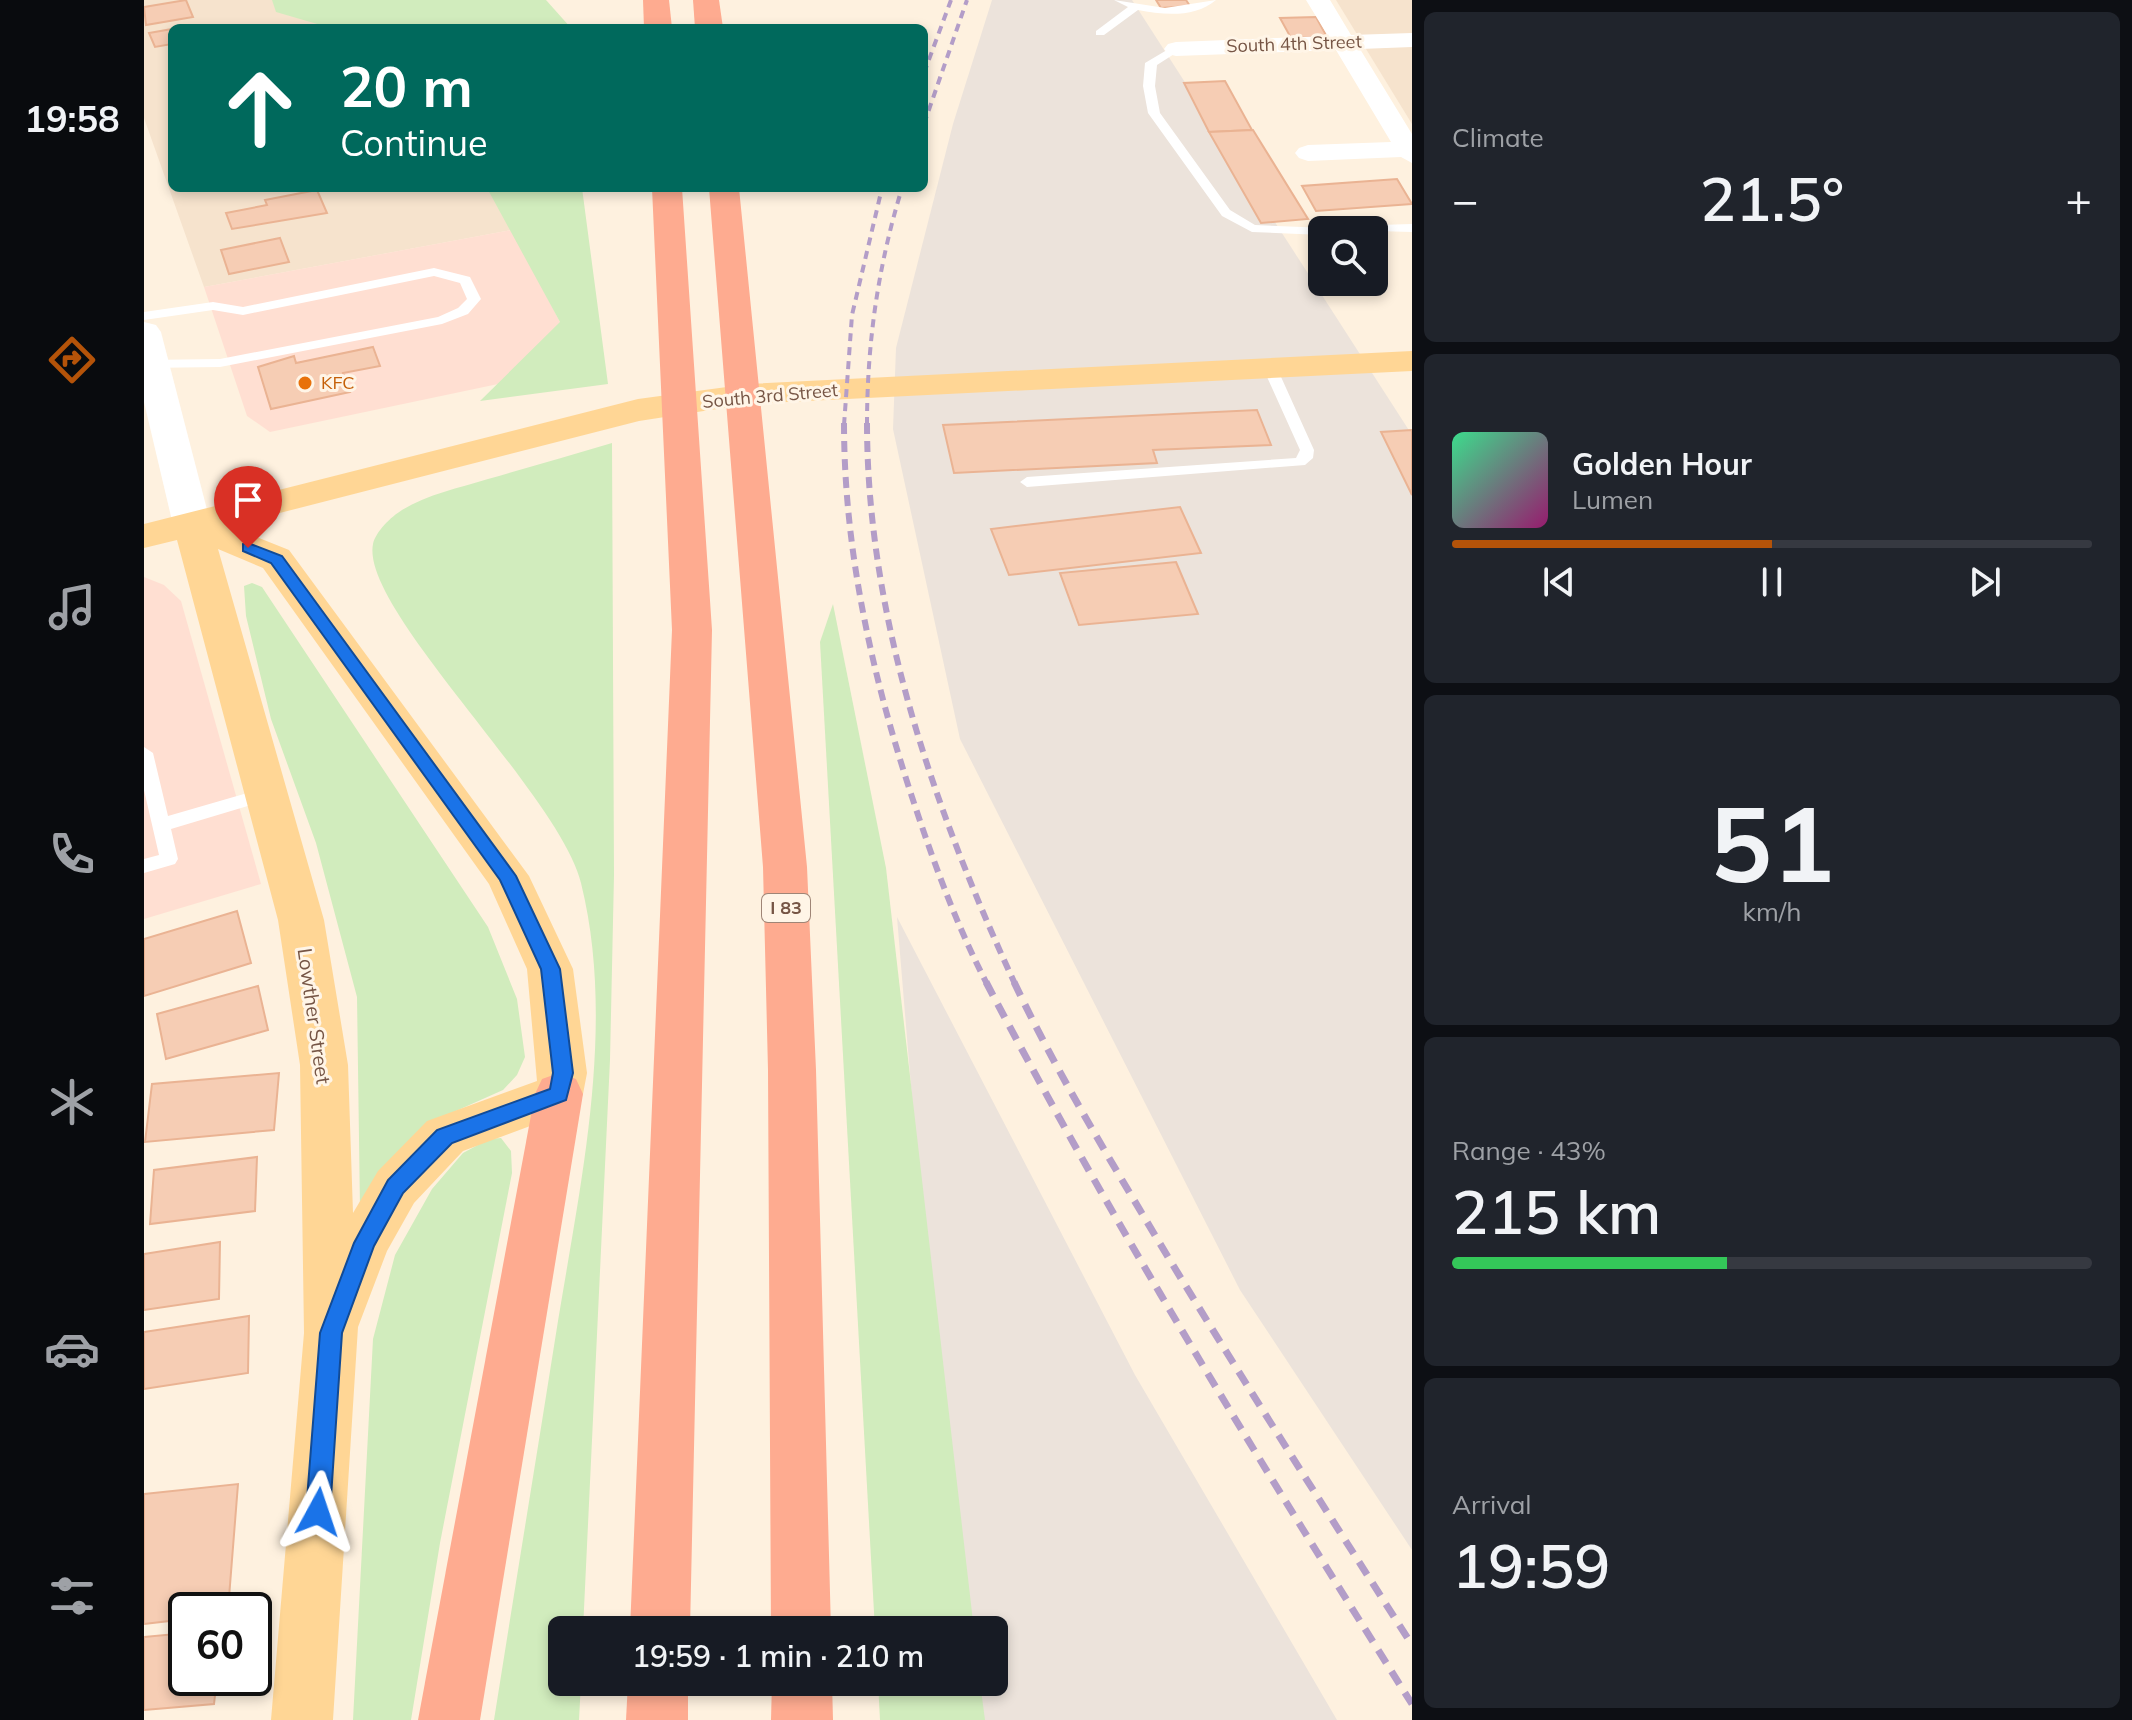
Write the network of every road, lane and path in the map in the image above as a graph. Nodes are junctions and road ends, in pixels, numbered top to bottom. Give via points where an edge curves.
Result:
1 (656, 0) edge
2 (706, 0) edge
3 (1119, 0) edge
4 (1211, 0) edge
5 (1318, 0) edge
6 (1135, 7) junction
7 (658, 24) edge
8 (709, 24) edge
9 (1100, 33) dead end
10 (1412, 40) edge
11 (1342, 42) junction
12 (1176, 49) joint
13 (1410, 152) edge
14 (1308, 153) dead end
15 (667, 192) edge
16 (724, 192) edge
17 (1412, 228) edge
18 (1388, 229) edge
19 (1308, 231) edge
20 (144, 316) edge
21 (147, 353) edge
22 (1412, 361) edge
23 (1270, 368) junction
24 (1027, 482) dead end
25 (192, 525) junction
26 (144, 536) edge
27 (144, 753) edge
28 (265, 794) junction
29 (161, 825) junction
30 (144, 866) edge
31 (559, 1094) junction
32 (331, 1333) junction
33 (660, 1616) edge
34 (801, 1616) edge
35 (658, 1696) edge
36 (802, 1696) edge
37 (302, 1720) edge
38 (449, 1720) edge
39 (657, 1720) edge
40 (802, 1720) edge

1 - 7 highway
2 - 8 highway
3 - 6 lane
4 - 6 lane via 1181,10
5 - 11 street
6 - 9 lane
10 - 11 street, South 4th Street
11 - 12 street, South 4th Street
11 - 13 street
12 - 19 lane via 1151,63 1154,113 1226,213 1252,228
13 - 14 street
15 - 33 highway via 692,630
16 - 34 highway, I 83 via 785,867
17 - 18 lane
20 - 21 lane via 213,306 243,311 434,272 465,280 474,299 442,320 220,363
21 - 25 main road, Lowther Street
22 - 23 main road, South 3rd Street
23 - 24 lane via 1307,450 1300,462
23 - 25 main road, South 3rd Street via 749,394 638,410
25 - 26 main road, South 3rd Street
25 - 28 main road, Lowther Street
25 - 31 main road via 276,559 507,876 550,969 563,1073
27 - 29 lane
28 - 29 lane
28 - 32 main road, Lowther Street via 301,920 324,1065
29 - 30 lane via 169,859
31 - 32 main road via 445,1136 396,1187 364,1243
31 - 38 highway
32 - 37 main road, Lowther Street
35 - 39 highway
36 - 40 highway

